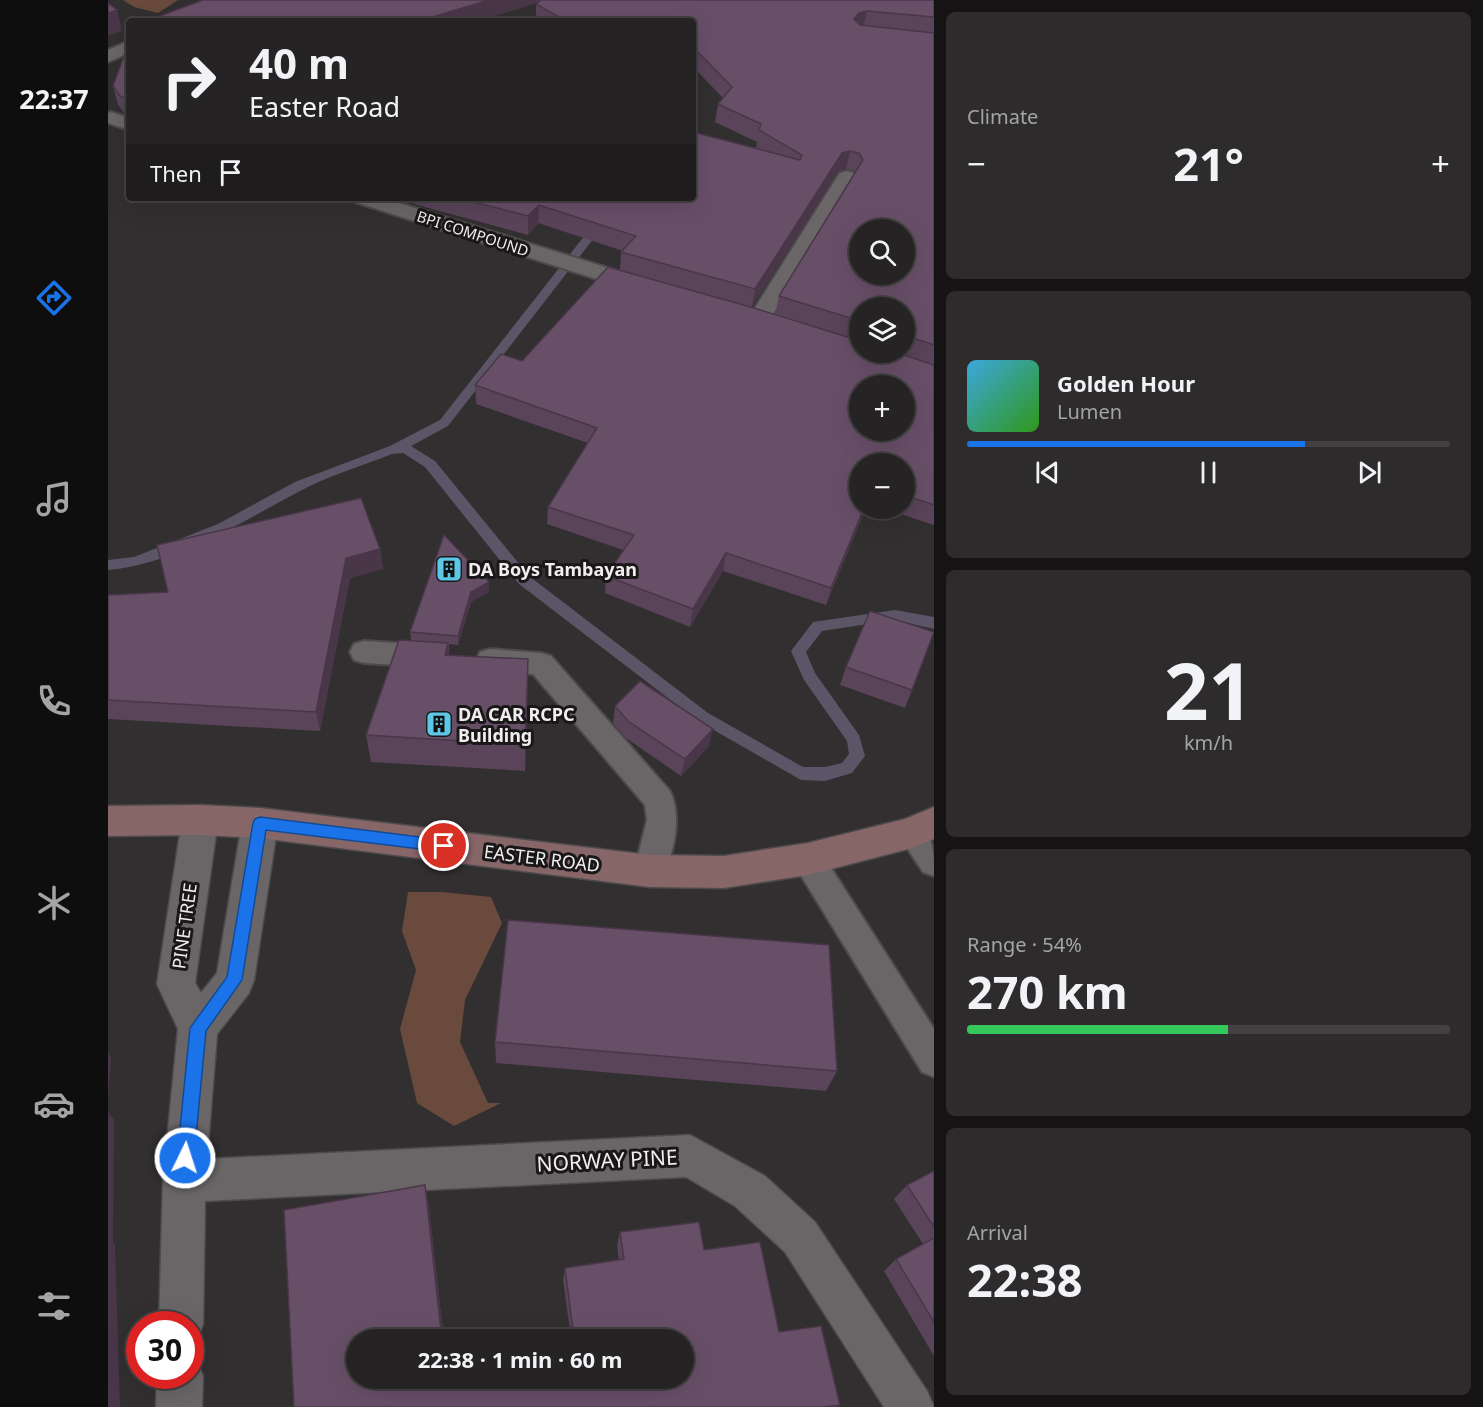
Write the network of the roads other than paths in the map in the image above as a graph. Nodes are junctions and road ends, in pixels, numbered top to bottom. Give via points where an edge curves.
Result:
1 (126, 48) edge
2 (108, 57) edge
3 (847, 177) dead end
4 (371, 201) edge
5 (659, 291) edge
6 (737, 313) edge
7 (759, 319) junction
8 (781, 326) edge
9 (364, 652) dead end
10 (200, 820) junction
11 (108, 821) edge
12 (260, 823) junction
13 (923, 827) edge
14 (808, 859) junction
15 (934, 862) edge
16 (650, 871) junction
17 (198, 1028) junction
18 (934, 1060) edge
19 (184, 1181) junction
20 (181, 1311) edge
21 (180, 1389) edge
22 (179, 1407) edge
23 (911, 1407) edge

1 - 2 lane
3 - 7 lane
4 - 5 lane, BPI COMPOUND
6 - 7 lane
7 - 8 lane
9 - 16 lane via 541,664 659,800 662,820
10 - 11 main road, EASTER ROAD
10 - 12 main road, EASTER ROAD
10 - 17 street, PINE TREE via 176,984
12 - 16 main road, EASTER ROAD
12 - 17 street via 234,980
13 - 14 main road, EASTER ROAD
13 - 15 lane
14 - 16 main road, EASTER ROAD via 724,872
14 - 18 lane
17 - 19 street
19 - 20 street
19 - 23 street, NORWAY PINE via 690,1156 750,1191 800,1237
21 - 22 street

